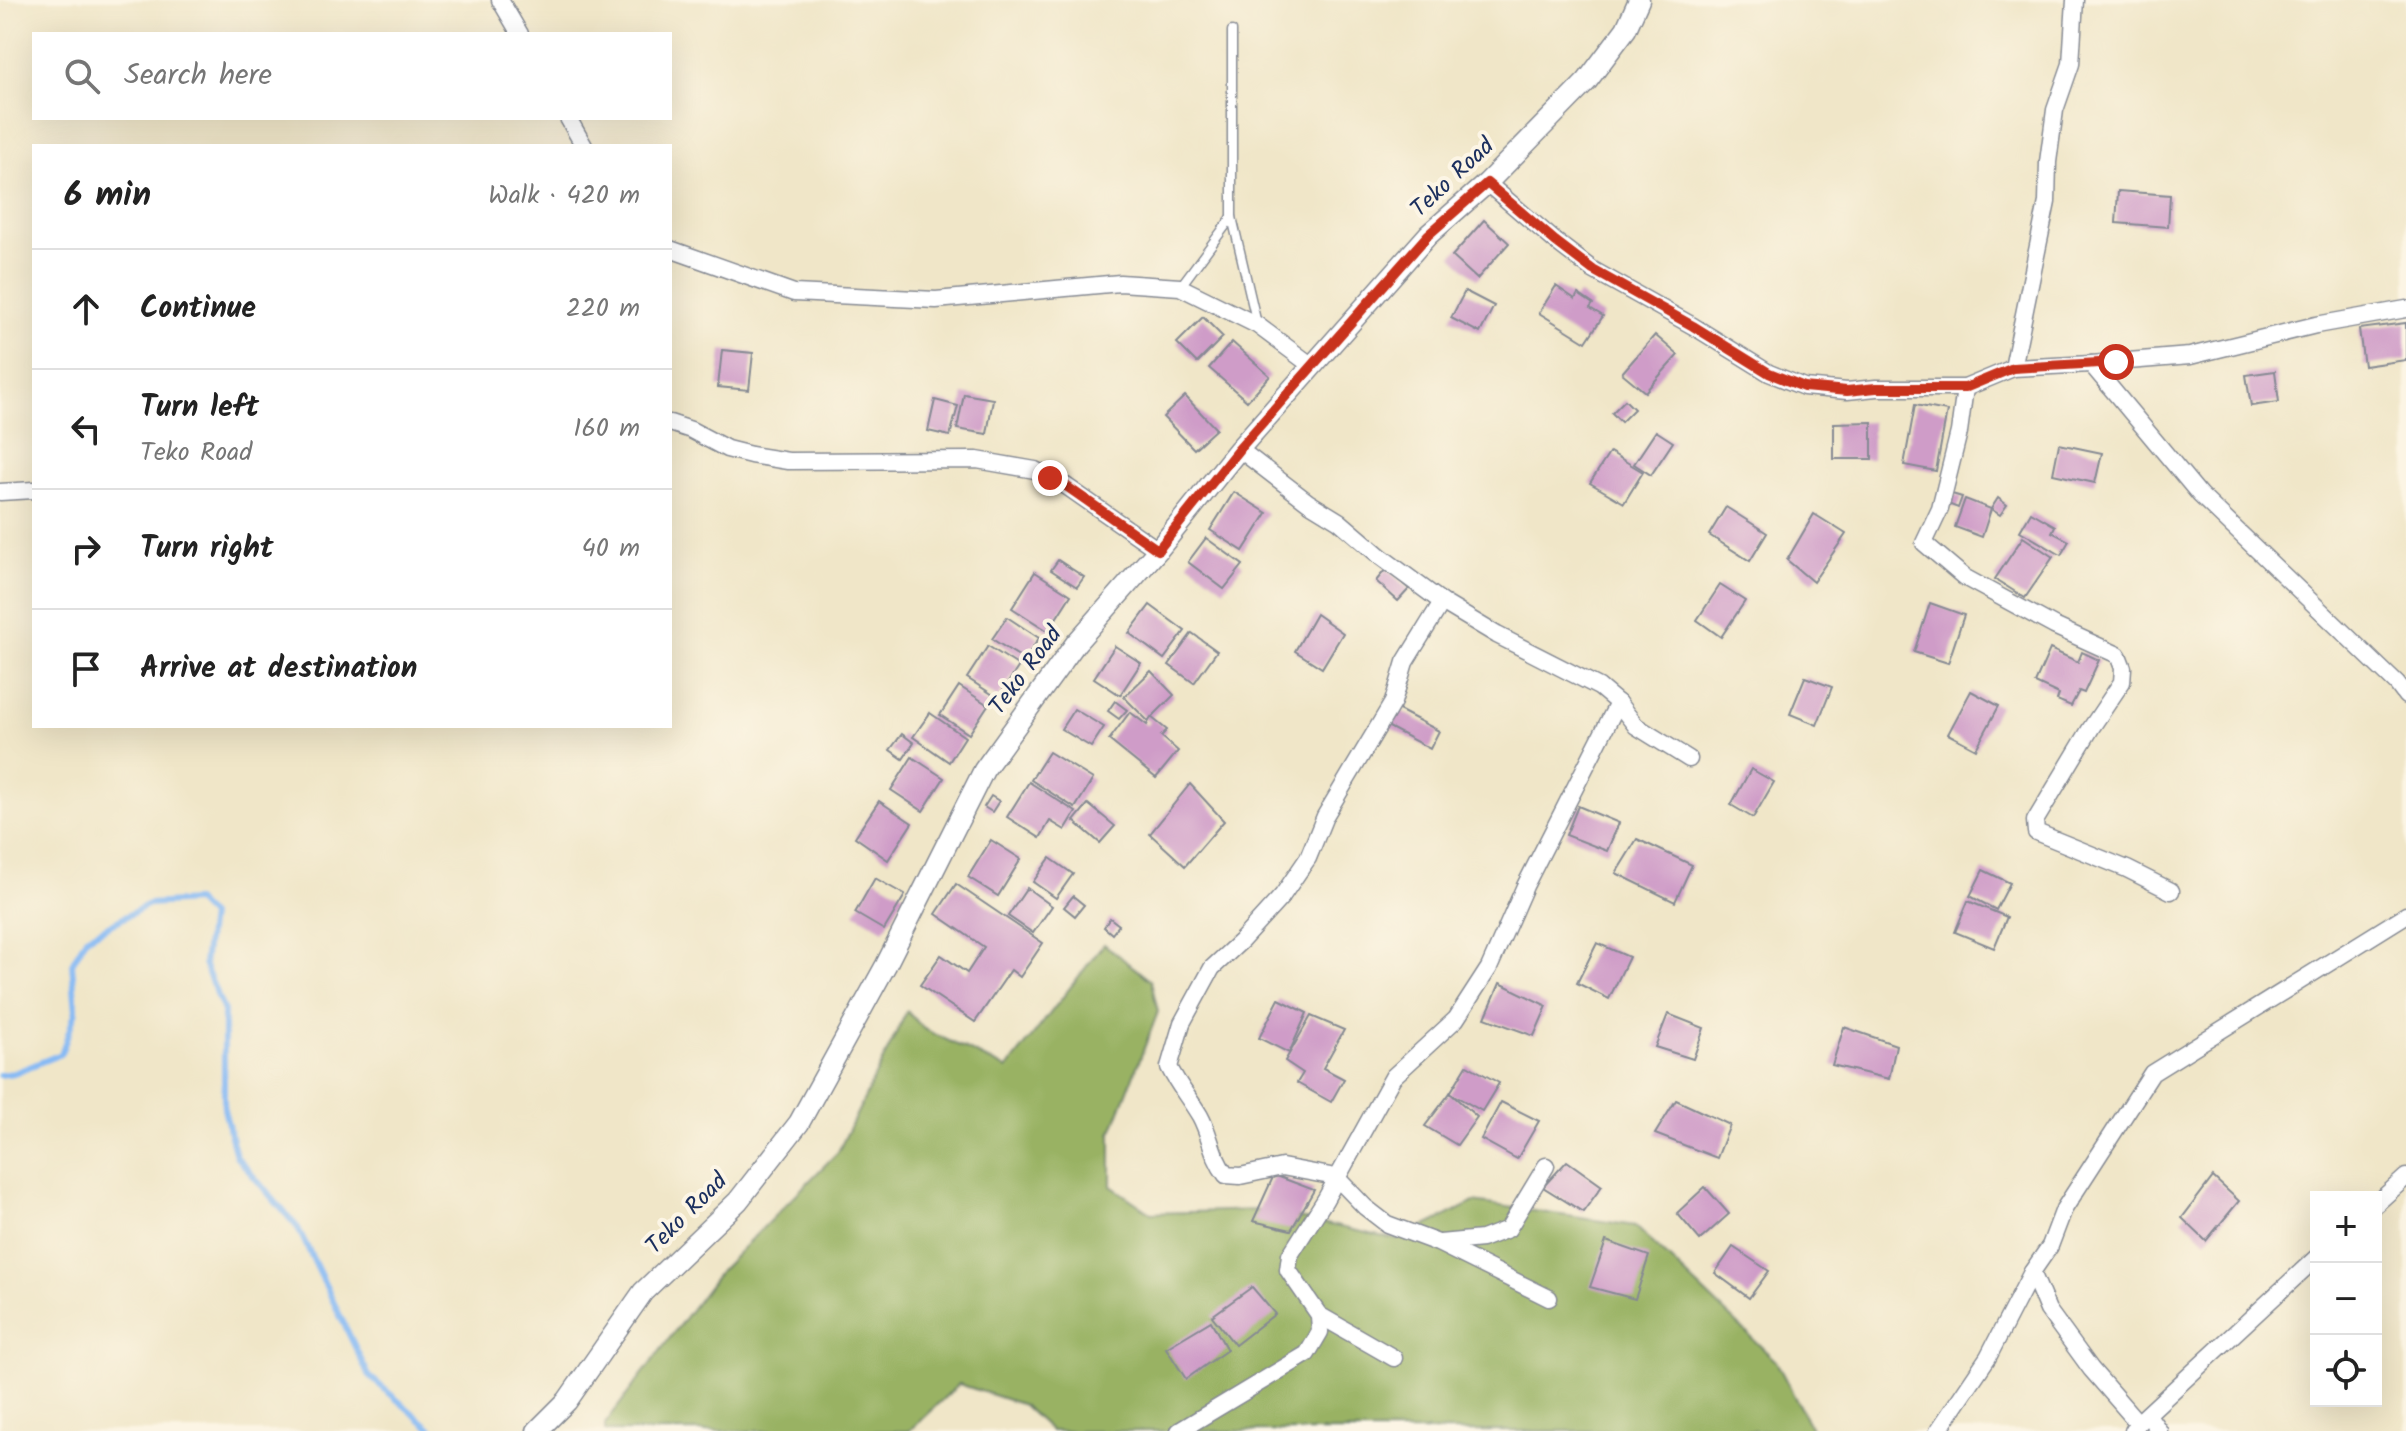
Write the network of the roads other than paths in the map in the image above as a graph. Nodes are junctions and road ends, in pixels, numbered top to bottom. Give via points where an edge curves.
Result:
1 (500, 0) edge
2 (1639, 0) edge
3 (2075, 0) edge
4 (1232, 31) dead end
5 (519, 32) edge
6 (569, 120) edge
7 (583, 144) edge
8 (1487, 183) junction
9 (1232, 217) junction
10 (672, 250) edge
11 (1180, 287) junction
12 (2406, 309) edge
13 (1257, 325) junction
14 (2091, 364) junction
15 (1312, 366) junction
16 (2013, 368) junction
17 (1965, 388) junction
18 (672, 424) edge
19 (1239, 449) junction
20 (32, 490) edge
21 (0, 492) edge
22 (1158, 550) junction
23 (1442, 602) junction
24 (2406, 696) edge
25 (1618, 703) junction
26 (1689, 759) dead end
27 (2171, 891) dead end
28 (2406, 915) edge
29 (1546, 1166) dead end
30 (1336, 1177) junction
31 (2406, 1177) edge
32 (2382, 1199) edge
33 (1438, 1243) junction
34 (2311, 1263) edge
35 (2032, 1272) junction
36 (1549, 1298) dead end
37 (1319, 1315) junction
38 (1394, 1358) dead end
39 (2140, 1423) edge
40 (537, 1431) edge
41 (1179, 1431) edge
42 (1938, 1431) edge
43 (2159, 1431) edge

1 - 5 street
2 - 8 street, Teko Road via 1626,29 1587,81
3 - 16 street via 2071,64 2055,110 2047,202
4 - 9 lane
6 - 7 street
8 - 15 street, Teko Road via 1428,235
8 - 17 street via 1593,270 1769,373 1804,387 1847,391
9 - 11 lane
9 - 13 lane
10 - 11 street via 794,293 936,300 1120,283
11 - 13 street
12 - 14 street via 2190,356
13 - 15 street
14 - 16 street
14 - 24 street via 2200,495
15 - 19 street, Teko Road
16 - 17 street
17 - 27 street via 1940,509 1924,543 1964,577 2118,655 2123,668 2122,682 2035,821 2036,832
18 - 22 street via 727,449 788,461 977,460 1035,470
19 - 22 street, Teko Road
19 - 23 street
20 - 21 street
22 - 40 street, Teko Road via 1076,643 984,770 799,1123 738,1201 643,1292 567,1401
23 - 25 street via 1599,687
23 - 30 street via 1405,662 1393,702 1325,816 1308,858 1282,896 1212,968 1182,1023 1169,1067 1201,1118 1226,1175 1282,1167
25 - 26 street via 1636,726
25 - 30 street via 1489,968 1456,1019 1393,1077
28 - 35 street via 2152,1073 2064,1209 2050,1246
29 - 33 street via 1508,1229 1482,1239
30 - 33 street via 1387,1224
30 - 37 street via 1290,1255 1288,1270
31 - 32 street
33 - 36 street
34 - 39 street
35 - 39 street via 2048,1310
35 - 42 street via 1988,1357
37 - 38 street
37 - 41 street via 1320,1332 1307,1354
39 - 43 street

